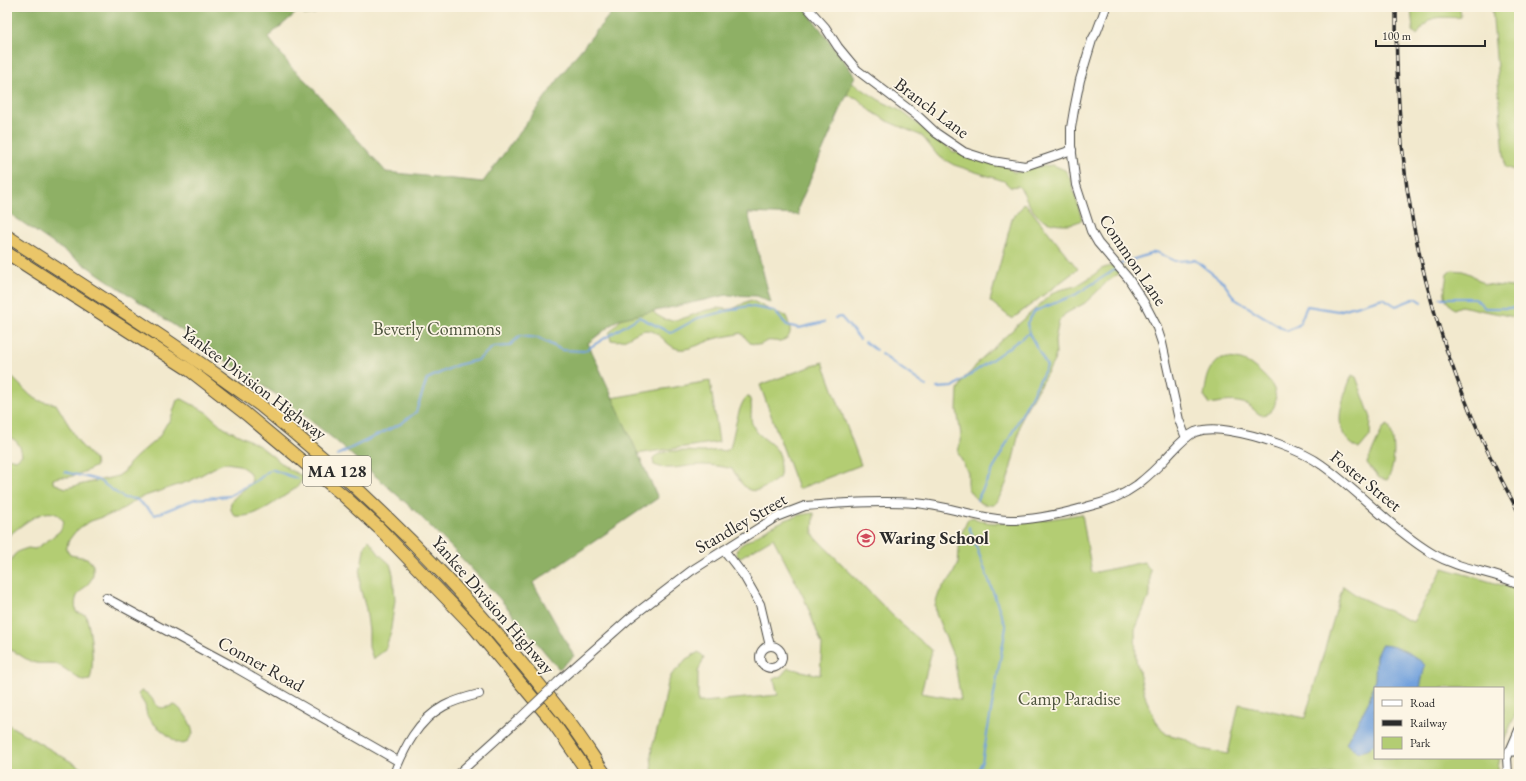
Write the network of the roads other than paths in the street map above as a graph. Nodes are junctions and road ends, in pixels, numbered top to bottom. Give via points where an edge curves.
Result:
1 (807, 7) edge
2 (1106, 7) edge
3 (1072, 150) junction
4 (7, 236) edge
5 (7, 253) edge
6 (1186, 438) junction
7 (724, 550) junction
8 (1519, 584) edge
9 (106, 598) dead end
10 (770, 646) dead end
11 (479, 694) dead end
12 (1519, 730) edge
13 (1509, 751) junction
14 (1519, 752) edge
15 (398, 761) junction
16 (394, 774) edge
17 (458, 774) edge
18 (589, 774) edge
19 (605, 774) edge
20 (1508, 774) edge

1 - 3 street, Branch Lane via 857,70 964,152 992,161 1025,166
2 - 3 street, Common Lane via 1098,31 1092,40 1080,80 1071,128
3 - 6 street, Common Lane via 1076,185 1087,220 1098,243 1138,293 1156,325 1179,420
4 - 19 highway, Yankee Division Highway / MA 128 via 191,356 259,405 382,511 433,562 501,637 564,716
5 - 18 highway, Yankee Division Highway / MA 128 via 188,370 246,414 344,496 379,528 472,625 552,721
6 - 7 street, Standley Street via 1136,486 1085,508 1033,518 999,519 916,503 805,506 776,517
6 - 8 street, Foster Street via 1193,433 1216,429 1233,431 1292,449 1338,476 1432,553 1462,567
7 - 10 street via 744,576 760,604
7 - 17 street, Standley Street, bridge via 691,571 630,618
9 - 15 street, Conner Road via 236,668
11 - 15 street via 452,702 431,715 410,740
12 - 13 street
13 - 14 street
13 - 20 street via 1506,764
15 - 16 street

